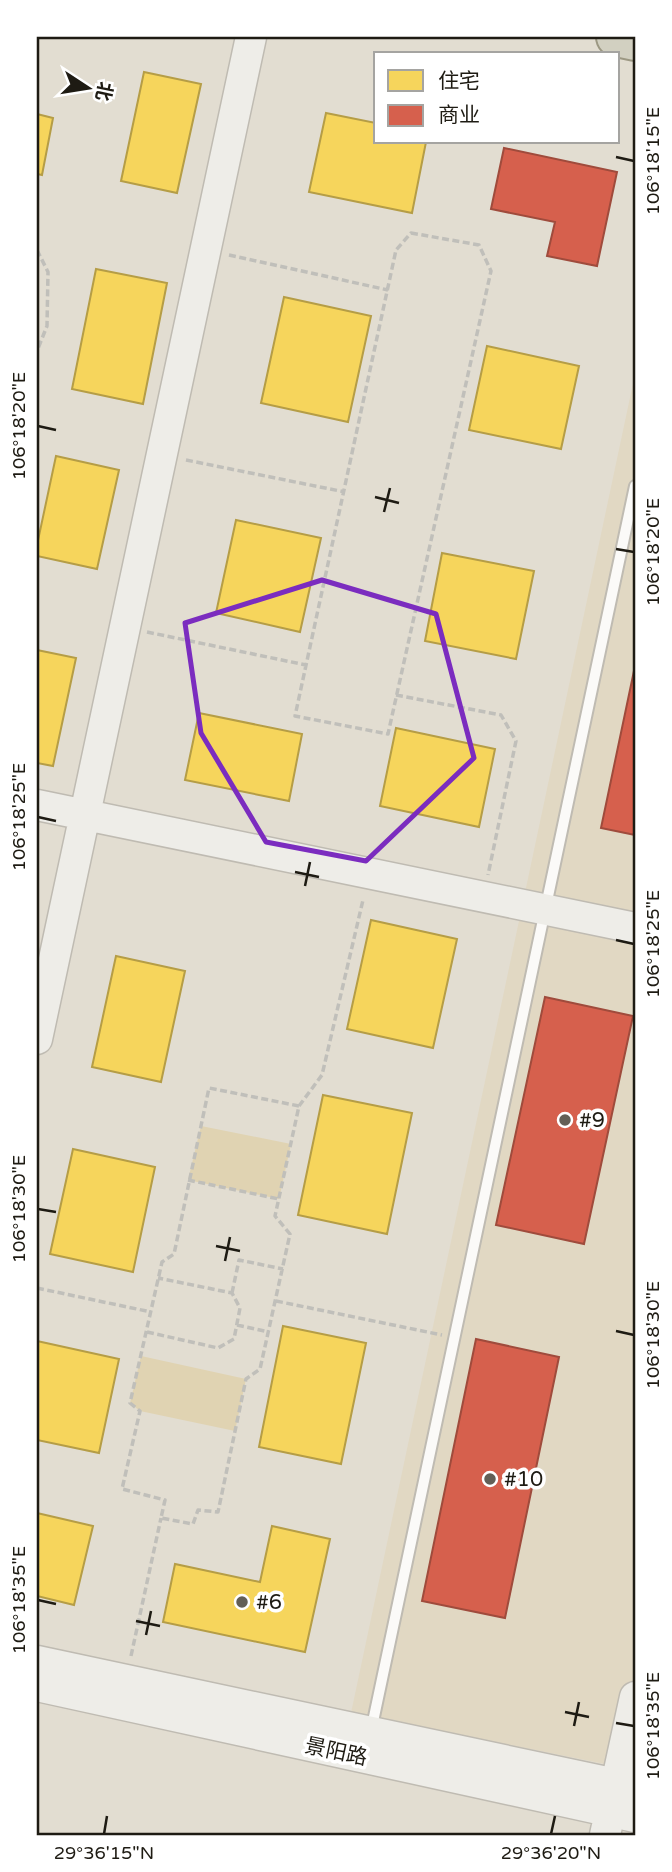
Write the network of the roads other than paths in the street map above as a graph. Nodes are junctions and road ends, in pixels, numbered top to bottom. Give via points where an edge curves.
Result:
1 (251, 37) edge
2 (616, 37) edge
3 (635, 41) edge
4 (635, 486) edge
5 (37, 805) edge
6 (85, 815) junction
7 (544, 910) junction
8 (635, 928) edge
9 (37, 1039) edge
10 (37, 1661) edge
11 (37, 1686) edge
12 (635, 1697) edge
13 (370, 1733) junction
14 (626, 1785) edge
15 (617, 1822) edge
16 (635, 1830) edge
17 (634, 1835) edge

1 - 6 street
2 - 3 highway
4 - 7 lane
5 - 6 street
6 - 7 street
6 - 9 street
7 - 8 street
7 - 13 lane
10 - 13 street, 景阳路
11 - 15 street, 景阳路
12 - 14 street
13 - 14 street, 景阳路
14 - 15 street
16 - 17 street

